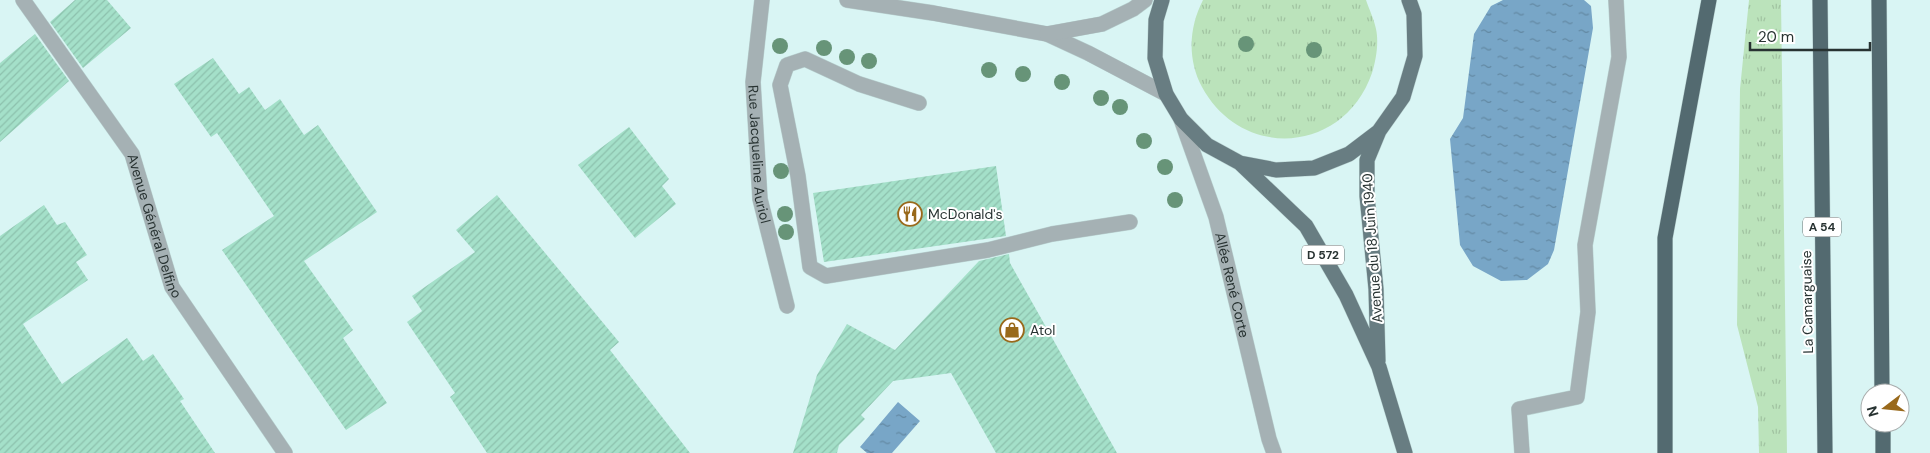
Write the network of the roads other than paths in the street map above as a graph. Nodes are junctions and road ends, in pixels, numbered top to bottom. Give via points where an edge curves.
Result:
1 (23, 0) edge
2 (762, 0) edge
3 (847, 0) edge
4 (1145, 0) edge
5 (1162, 0) edge
6 (1409, 0) edge
7 (1616, 0) edge
8 (1709, 0) edge
9 (1820, 0) edge
10 (1879, 0) edge
11 (1047, 34) junction
12 (1166, 94) junction
13 (919, 103) dead end
14 (1181, 118) junction
15 (1379, 131) junction
16 (1240, 163) junction
17 (1130, 222) dead end
18 (787, 306) dead end
19 (1379, 367) junction
20 (1882, 383) edge
21 (1883, 433) edge
22 (285, 453) edge
23 (1274, 453) edge
24 (1405, 453) edge
25 (1522, 453) edge
26 (1665, 453) edge
27 (1825, 453) edge
28 (1884, 453) edge

1 - 22 street, Avenue Général Delfino via 132,154 172,287
2 - 18 street, Rue Jacqueline Auriol via 753,82 760,200
3 - 11 street
4 - 11 street via 1102,24
5 - 12 main road, Avenue du 18 Juin 1940 via 1156,20 1155,58
6 - 15 main road, Avenue du 18 Juin 1940 via 1414,14 1415,56 1403,97
7 - 25 street via 1619,57 1585,245 1588,312 1577,397 1519,408
8 - 26 highway via 1665,238
9 - 27 highway, La Camarguaise / A 54
10 - 20 highway
11 - 12 street
12 - 14 main road, Avenue du 18 Juin 1940
13 - 17 street via 859,84 805,59 786,65 780,85 798,176 810,267 826,276 988,250 1052,234
14 - 16 main road, Avenue du 18 Juin 1940 via 1207,145
14 - 23 street, Allée René Corte via 1216,217
15 - 16 main road, Avenue du 18 Juin 1940 via 1349,154 1314,168 1276,170
15 - 19 main road, Avenue du 18 Juin 1940 / D 572 via 1367,160 1367,196
16 - 19 main road, Avenue du 18 Juin 1940 / D 572 via 1306,226 1346,295
19 - 24 main road, Avenue du 18 Juin 1940 / D 572
21 - 28 highway

